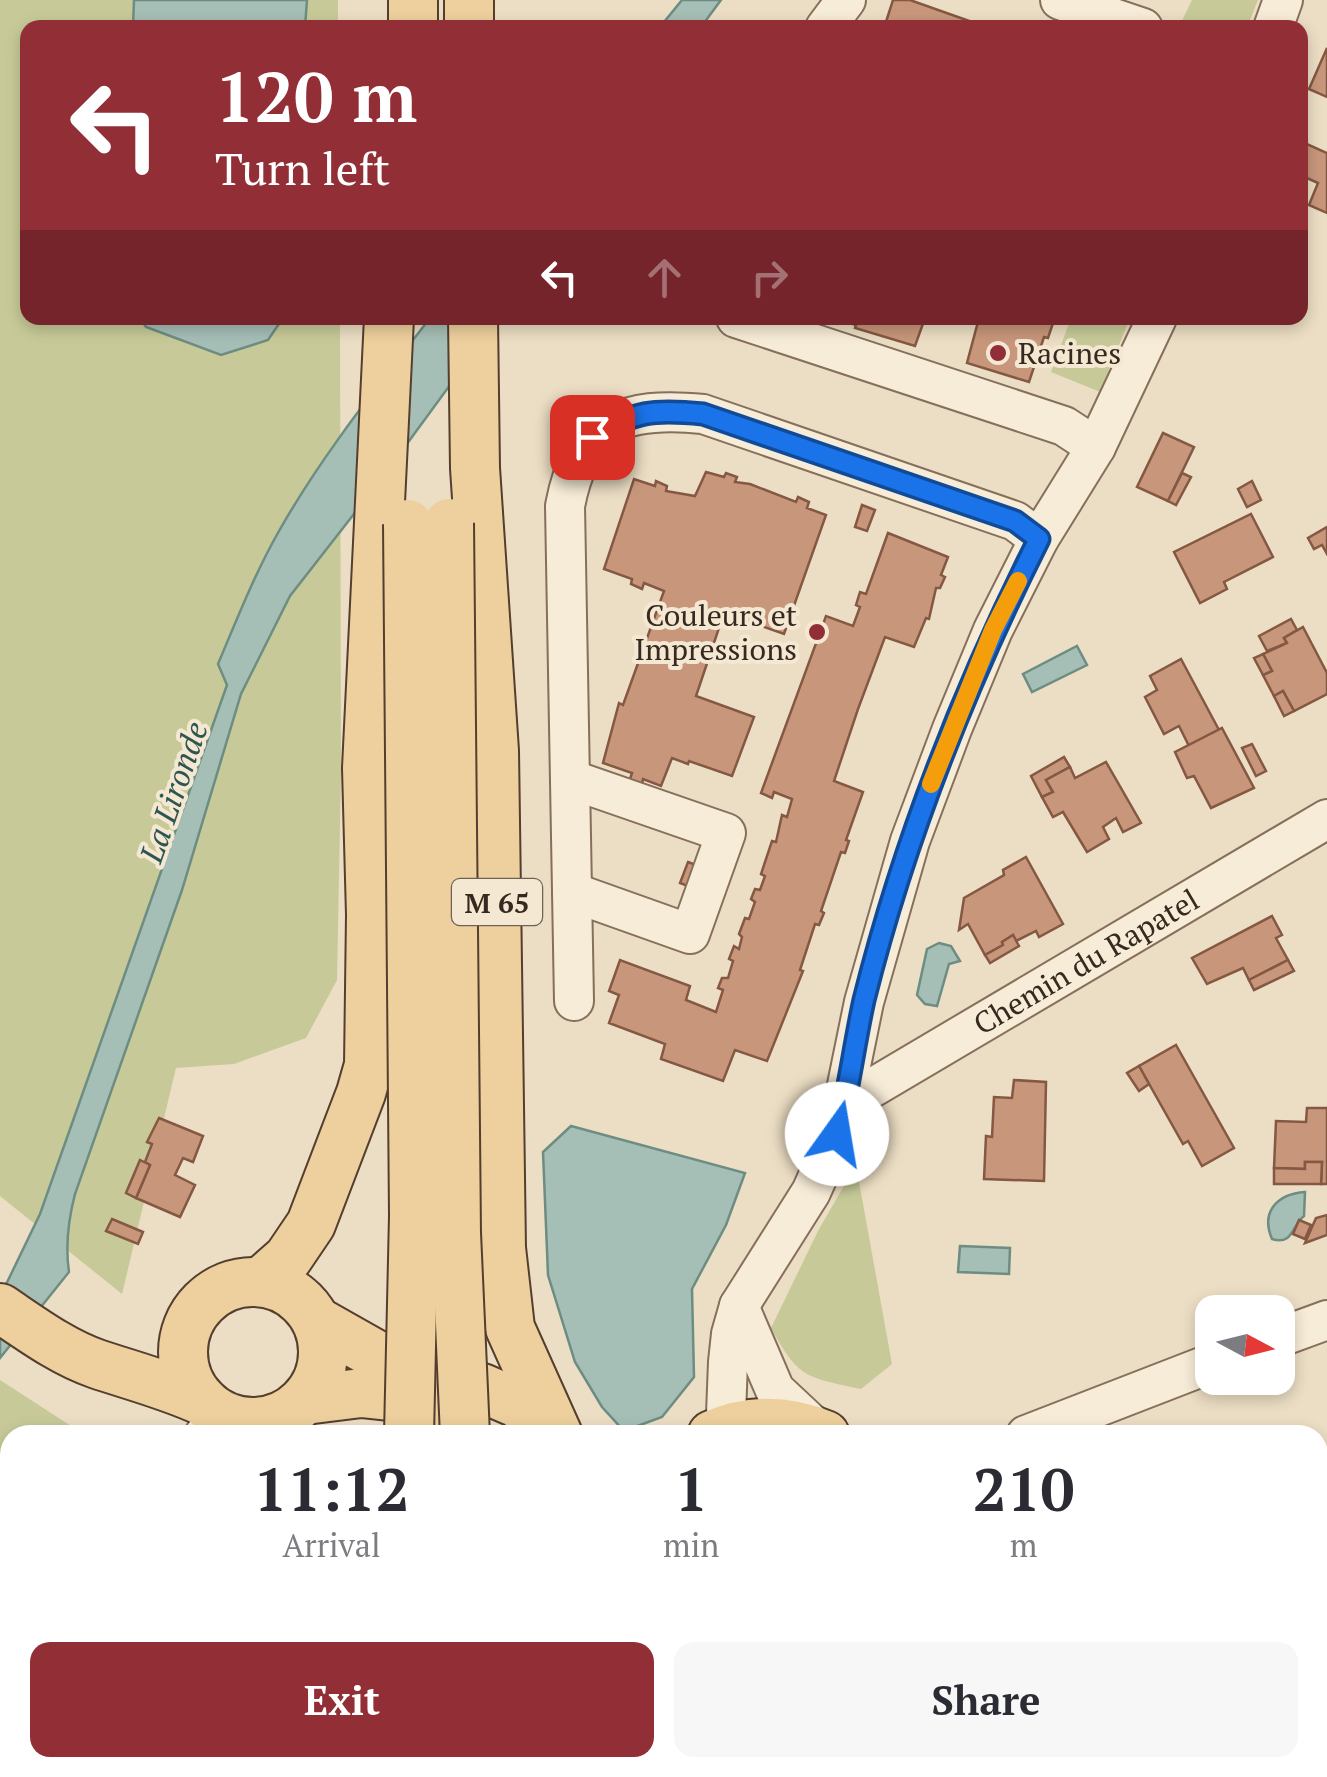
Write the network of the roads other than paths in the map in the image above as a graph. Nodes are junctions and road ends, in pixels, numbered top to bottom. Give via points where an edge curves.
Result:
1 (1060, 0) edge
2 (1119, 20) edge
3 (757, 325) edge
4 (1154, 325) edge
5 (408, 331) edge
6 (465, 356) edge
7 (1096, 447) junction
8 (395, 464) junction
9 (428, 524) junction
10 (1039, 539) junction
11 (570, 779) junction
12 (1327, 819) edge
13 (572, 892) junction
14 (574, 1002) dead end
15 (845, 1104) junction
16 (262, 1281) junction
17 (739, 1306) junction
18 (18, 1320) edge
19 (1327, 1320) edge
20 (318, 1322) junction
21 (1295, 1332) edge
22 (184, 1339) junction
23 (112, 1367) junction
24 (1195, 1370) edge
25 (305, 1400) junction
26 (224, 1421) edge
27 (409, 1425) edge
28 (464, 1425) edge
29 (503, 1425) edge
30 (545, 1425) edge
31 (554, 1425) edge
32 (723, 1425) edge
33 (741, 1425) edge
34 (791, 1425) edge
35 (813, 1425) edge
36 (1052, 1425) edge

1 - 2 street
3 - 7 street via 1064,426
4 - 7 street
5 - 6 main road, M 65
5 - 8 main road, M 65
6 - 9 main road, M 65
6 - 31 main road, M 65 via 494,751 502,1264 510,1328
7 - 10 street
8 - 9 main road, M 65
8 - 16 main road, M 65 via 367,768 369,1065 311,1224
9 - 27 main road, M 65, bridge
9 - 28 main road, M 65, bridge
10 - 11 street via 1015,521 703,414 626,416 592,437 572,470 565,506
10 - 15 street via 993,630 910,841 864,1002
11 - 13 street
11 - 13 street via 726,833 690,934
12 - 15 street, Chemin du Rapatel
13 - 14 street
15 - 17 street via 811,1192
16 - 20 main road via 285,1288
16 - 22 main road via 220,1288 191,1319
17 - 32 street
17 - 35 street via 775,1390
18 - 23 main road via 81,1358
19 - 21 street
20 - 25 main road via 322,1371
20 - 30 main road via 387,1361 516,1403
22 - 23 main road via 164,1353
22 - 26 main road via 188,1382
23 - 26 main road via 171,1386
24 - 36 street
25 - 26 main road via 282,1416
25 - 29 main road via 361,1393 429,1398
33 - 34 main road

